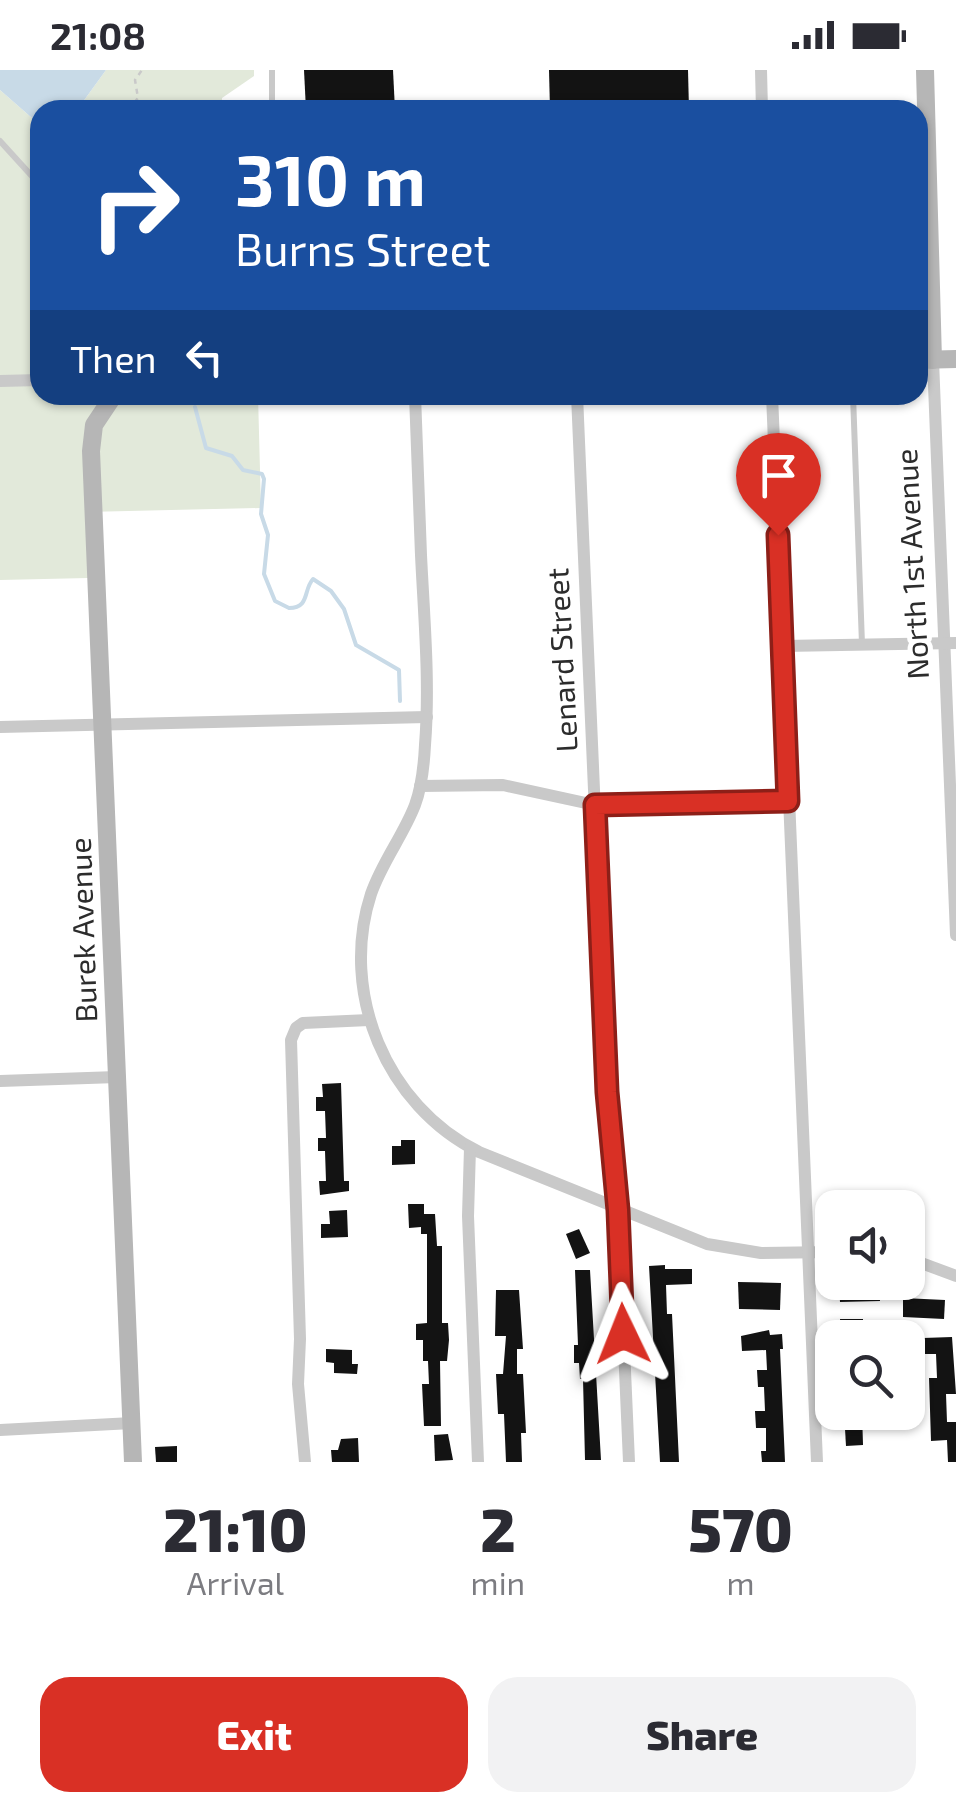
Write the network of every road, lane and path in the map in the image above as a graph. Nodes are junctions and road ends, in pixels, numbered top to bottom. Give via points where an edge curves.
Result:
1 (142, 70) edge
2 (272, 70) edge
3 (761, 70) edge
4 (925, 70) edge
5 (136, 100) edge
6 (272, 100) edge
7 (762, 100) edge
8 (925, 100) edge
9 (0, 142) edge
10 (30, 174) edge
11 (928, 360) edge
12 (956, 360) edge
13 (30, 380) edge
14 (0, 381) edge
15 (928, 394) edge
16 (105, 405) edge
17 (416, 405) edge
18 (577, 405) edge
19 (772, 405) edge
20 (853, 405) edge
21 (950, 643) edge
22 (862, 645) junction
23 (783, 646) junction
24 (427, 717) junction
25 (102, 724) junction
26 (0, 727) edge
27 (420, 786) junction
28 (788, 801) junction
29 (595, 805) junction
30 (956, 927) edge
31 (956, 935) edge
32 (369, 1020) junction
33 (117, 1077) junction
34 (0, 1081) edge
35 (470, 1148) junction
36 (618, 1210) junction
37 (808, 1253) junction
38 (815, 1253) edge
39 (925, 1264) edge
40 (956, 1276) edge
41 (132, 1423) junction
42 (0, 1430) edge
43 (133, 1462) edge
44 (305, 1462) edge
45 (478, 1462) edge
46 (629, 1462) edge
47 (818, 1462) edge

1 - 5 path via 134,80
2 - 6 lane
3 - 7 street
4 - 8 street, North 1st Avenue
9 - 10 lane
11 - 12 street
13 - 14 street
15 - 21 street, North 1st Avenue
16 - 25 street, Burek Avenue via 91,443
17 - 24 street
18 - 29 street, Lenard Street
19 - 23 street
20 - 22 lane
21 - 22 street
21 - 30 street, North 1st Avenue
22 - 23 street
23 - 28 street
24 - 25 street
24 - 27 street
25 - 26 street
25 - 33 street, Burek Avenue
27 - 29 street via 503,785
27 - 32 street via 368,907 362,963
28 - 29 street
28 - 37 street
29 - 36 street, Lenard Street
30 - 31 street, North 1st Avenue
32 - 35 street via 404,1089
32 - 44 street via 308,1022 290,1040
33 - 34 street
33 - 41 street, Burek Avenue
35 - 36 street
35 - 45 street
36 - 37 street via 718,1247
36 - 46 street, Lenard Street
37 - 38 street
37 - 47 street
39 - 40 street
41 - 42 street
41 - 43 street, Burek Avenue

